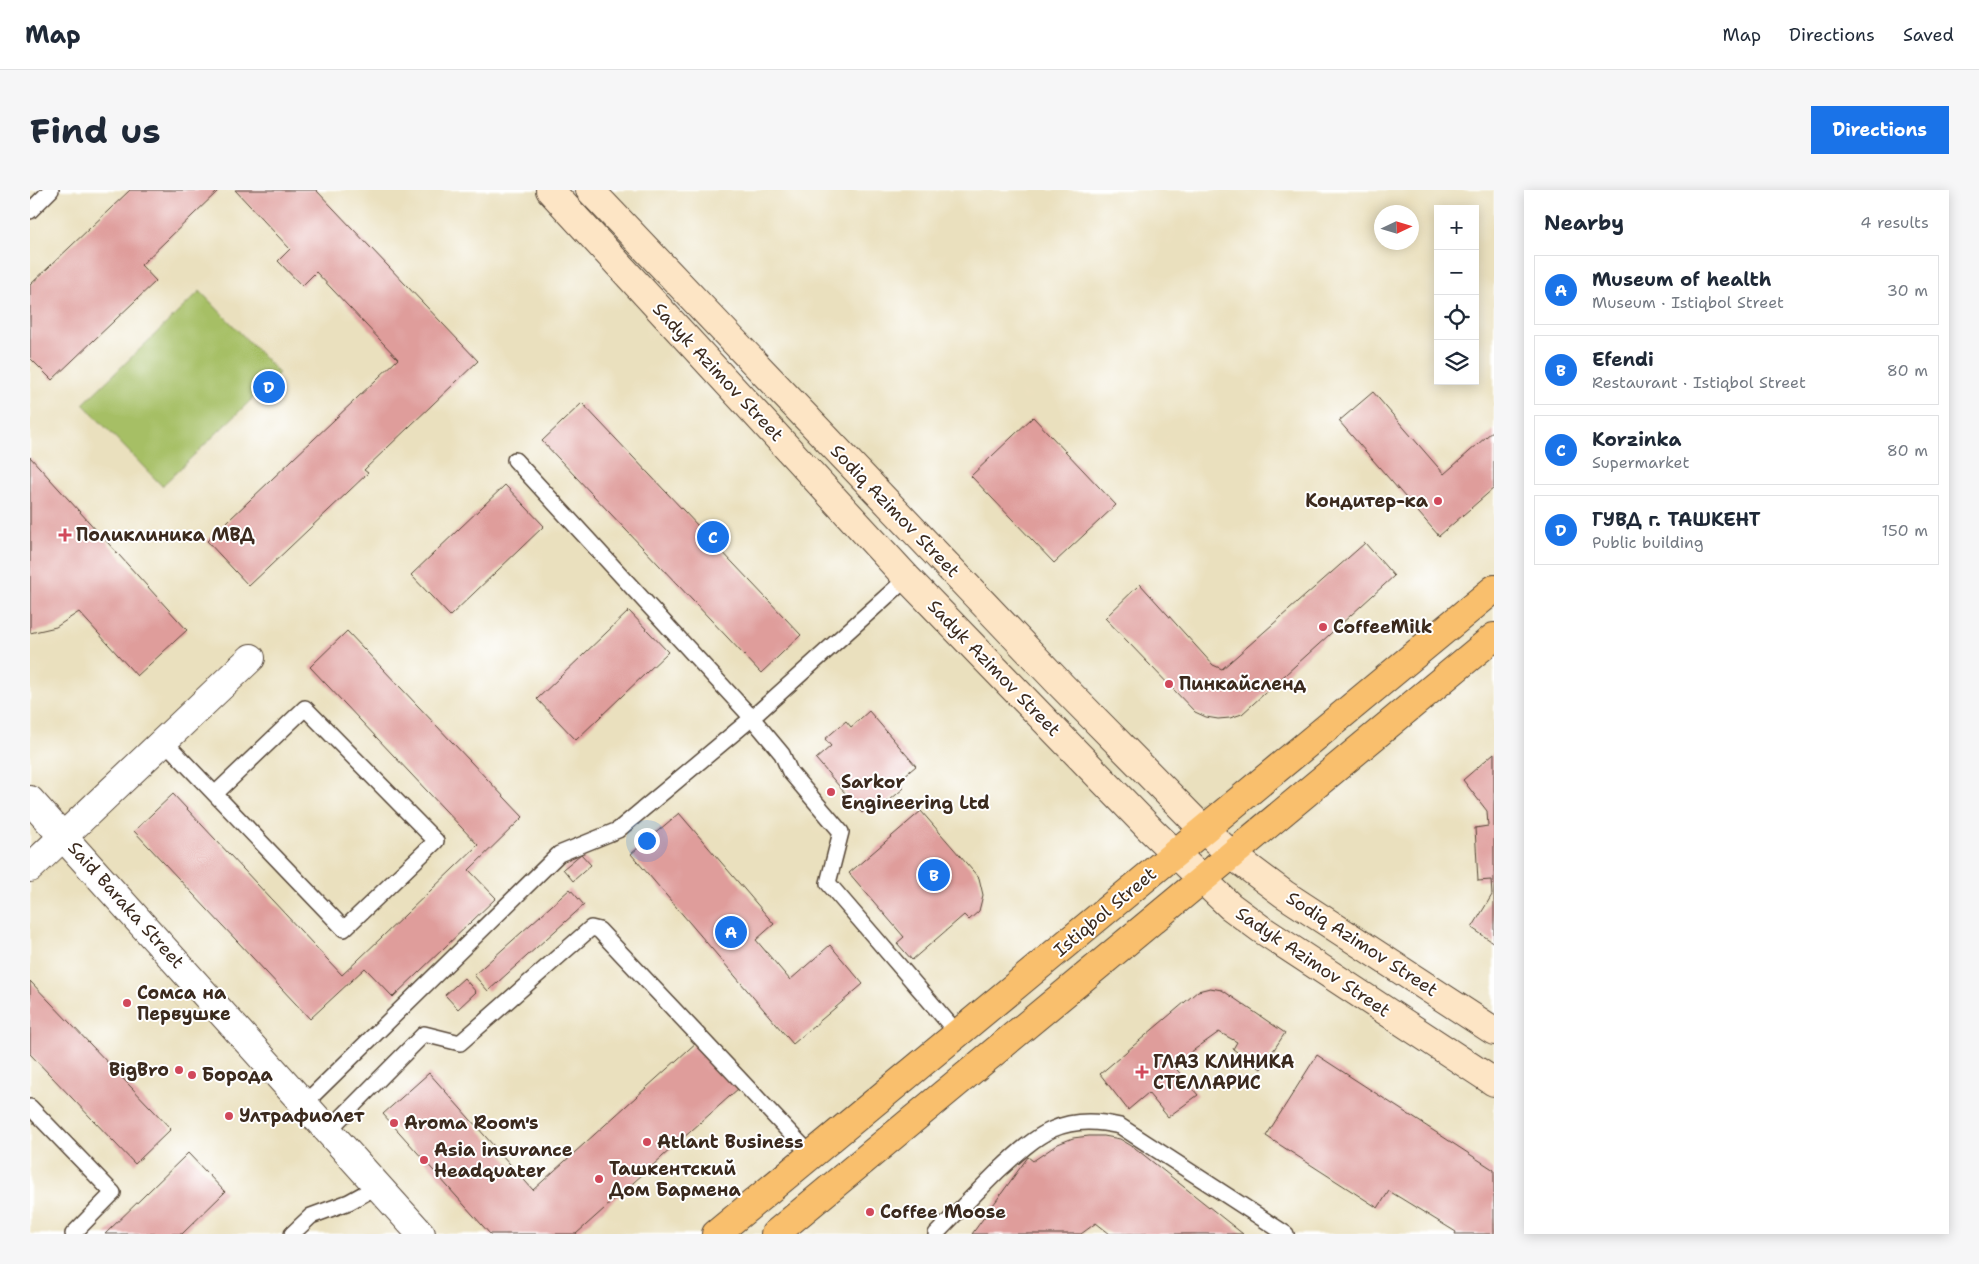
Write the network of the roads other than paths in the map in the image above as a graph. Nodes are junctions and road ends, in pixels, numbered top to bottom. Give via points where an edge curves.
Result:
1 (51, 190) edge
2 (550, 190) edge
3 (590, 190) edge
4 (30, 211) edge
5 (515, 460) dead end
6 (908, 578) junction
7 (1494, 589) edge
8 (1494, 637) edge
9 (251, 658) dead end
10 (752, 718) junction
11 (164, 741) junction
12 (215, 794) junction
13 (30, 800) edge
14 (1204, 830) junction
15 (64, 836) junction
16 (1175, 854) junction
17 (1232, 855) junction
18 (30, 868) edge
19 (1202, 880) junction
20 (1494, 1031) edge
21 (958, 1034) junction
22 (1494, 1082) edge
23 (304, 1104) junction
24 (30, 1107) edge
25 (328, 1132) junction
26 (811, 1156) junction
27 (378, 1186) junction
28 (73, 1234) edge
29 (292, 1234) edge
30 (421, 1234) edge
31 (716, 1234) edge
32 (775, 1234) edge
33 (936, 1234) edge
34 (1286, 1234) edge

1 - 4 lane
2 - 6 main road, Sadyk Azimov Street
3 - 14 main road, Sodiq Azimov Street via 1062,686
5 - 10 lane
6 - 10 lane
6 - 16 main road, Sadyk Azimov Street
7 - 14 main road, Istiqbol Street
8 - 17 main road, Istiqbol Street
9 - 11 street
10 - 21 lane via 782,754 790,772 841,832 828,883
10 - 23 lane via 618,830 559,854
11 - 12 lane
11 - 15 street
12 - 12 lane via 344,929 436,841 305,708
13 - 15 street, Said Baraka Street
14 - 16 main road, Istiqbol Street
14 - 17 main road
15 - 18 street
15 - 23 street, Said Baraka Street
16 - 19 main road, Sadyk Azimov Street
16 - 21 main road, Istiqbol Street
17 - 19 main road, Istiqbol Street
17 - 20 main road, Sodiq Azimov Street via 1284,894
19 - 22 main road, Sadyk Azimov Street via 1260,929
19 - 32 main road, Istiqbol Street
21 - 26 main road, Istiqbol Street
23 - 25 street, Said Baraka Street
24 - 28 lane via 113,1193
25 - 26 lane via 424,1034 460,1043 591,928 599,930
25 - 27 street, Said Baraka Street
26 - 31 main road, Istiqbol Street
27 - 29 lane via 349,1202 311,1216
27 - 30 street, Said Baraka Street
33 - 34 lane via 1030,1141 1064,1125 1101,1122 1120,1126

